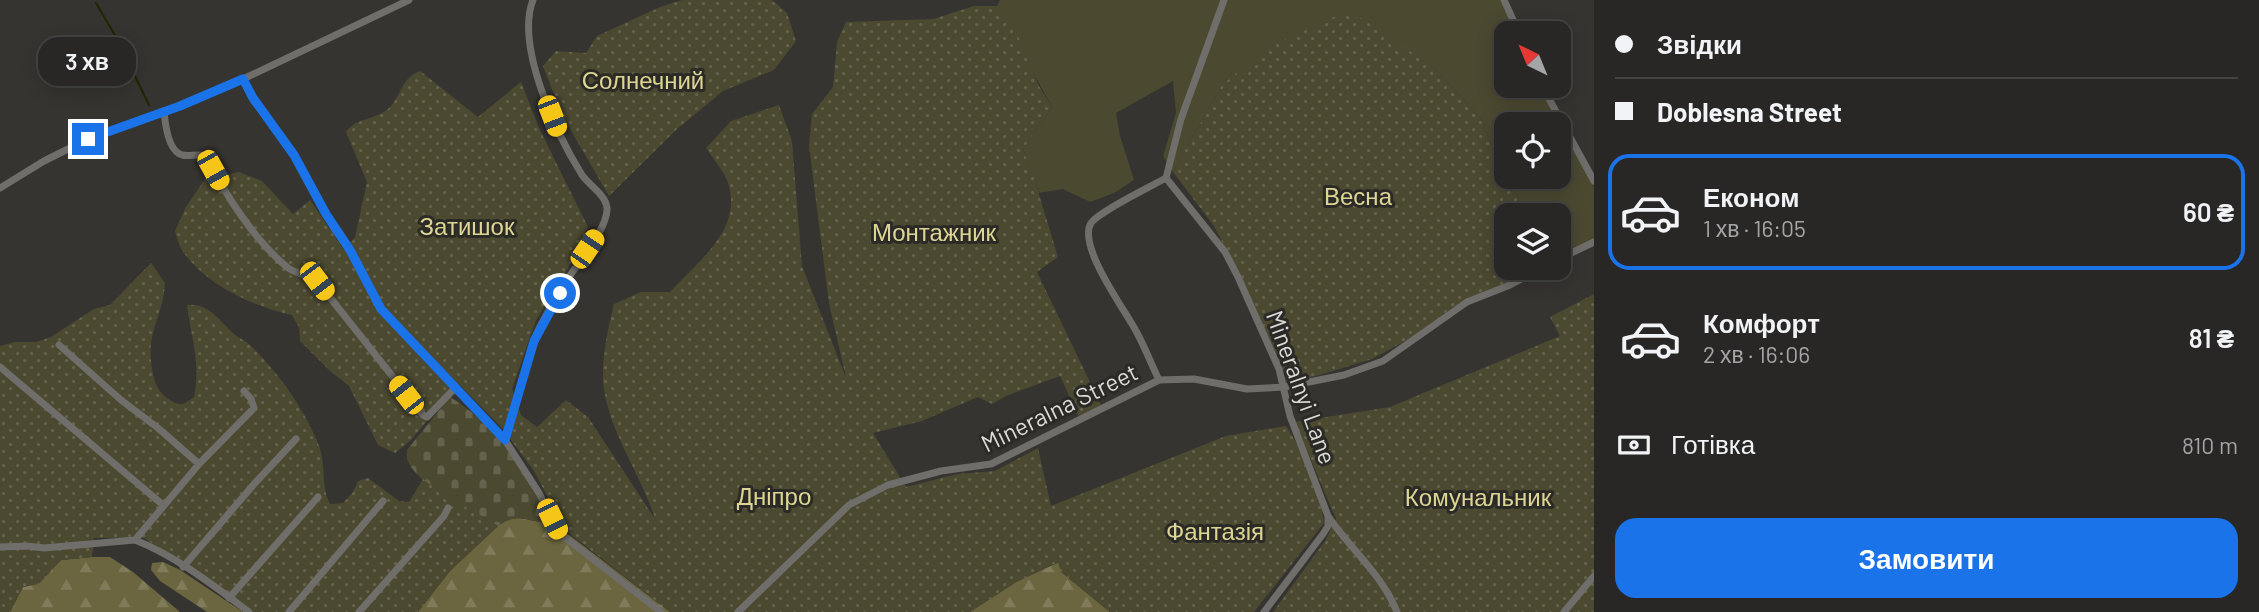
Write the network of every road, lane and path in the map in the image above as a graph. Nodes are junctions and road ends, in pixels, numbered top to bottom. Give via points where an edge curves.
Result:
1 (409, 0) edge
2 (533, 0) edge
3 (1224, 0) edge
4 (1504, 0) edge
5 (1514, 21) edge
6 (243, 79) junction
7 (1549, 98) edge
8 (164, 111) junction
9 (1166, 177) junction
10 (1594, 181) edge
11 (0, 188) edge
12 (1594, 242) edge
13 (1571, 253) edge
14 (1519, 280) edge
15 (59, 345) dead end
16 (0, 367) edge
17 (1159, 380) junction
18 (456, 387) junction
19 (1284, 387) junction
20 (244, 391) dead end
21 (296, 439) dead end
22 (505, 440) junction
23 (199, 464) junction
24 (318, 497) dead end
25 (383, 501) dead end
26 (163, 505) junction
27 (448, 508) dead end
28 (1328, 516) junction
29 (135, 540) junction
30 (0, 547) edge
31 (183, 567) junction
32 (1594, 576) edge
33 (229, 598) junction
34 (249, 612) edge
35 (289, 612) edge
36 (359, 612) edge
37 (661, 612) edge
38 (738, 612) edge
39 (1264, 612) edge
40 (1397, 612) edge
41 (1564, 612) edge

1 - 6 street
2 - 22 street via 529,50 543,90 558,132 589,185 605,200 607,210 599,232 537,333
3 - 9 street
4 - 5 street
6 - 8 street
6 - 18 street via 294,155 381,309
7 - 10 street
8 - 11 street via 88,139
8 - 18 street via 177,152 206,156 272,254 296,274 317,281 423,415 427,417
9 - 17 street via 1104,213 1091,224 1088,239
9 - 19 street, Mineralnyi Lane via 1225,252
12 - 13 street
14 - 19 street, Mineralna Street via 1467,302 1383,361 1344,375
15 - 23 street
16 - 26 street
17 - 19 street, Mineralna Street via 1194,379 1247,389
17 - 38 street, Mineralna Street via 991,464 888,485 849,505
18 - 22 street
19 - 28 street, Mineralnyi Lane via 1290,416
20 - 23 street via 254,408
21 - 31 street
22 - 37 street via 558,532
23 - 26 street
24 - 33 street
25 - 35 street
26 - 29 street
27 - 36 street
28 - 39 street via 1323,534
28 - 40 street, Mineralnyi Lane via 1369,566
29 - 30 street
29 - 31 street
31 - 33 street
32 - 41 street
33 - 34 street

